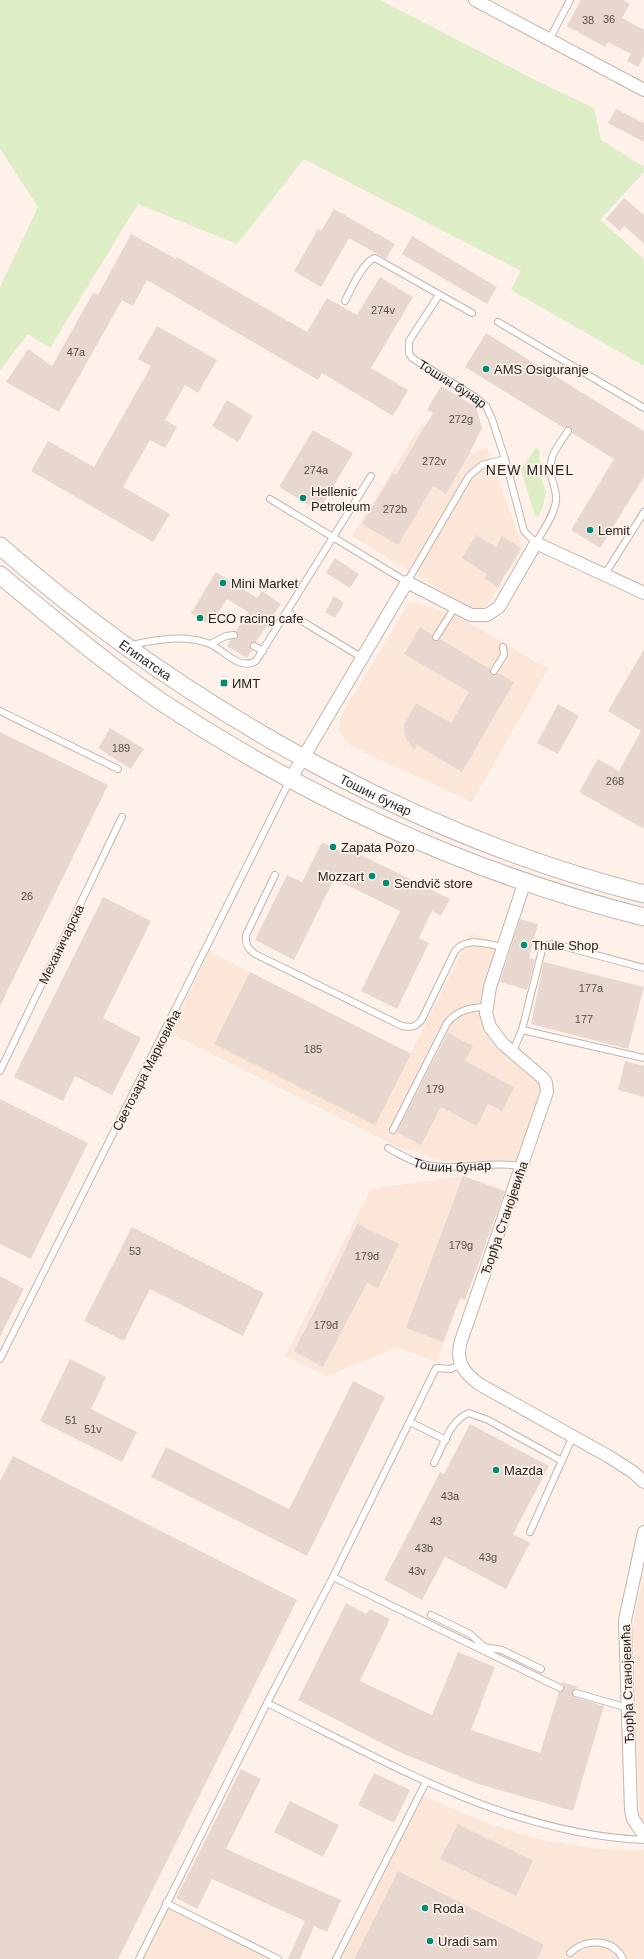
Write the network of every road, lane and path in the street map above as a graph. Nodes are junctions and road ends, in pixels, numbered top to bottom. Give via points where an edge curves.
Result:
1 (475, 0) edge
2 (570, 0) edge
3 (549, 40) junction
4 (644, 90) edge
5 (439, 295) junction
6 (344, 301) dead end
7 (472, 313) dead end
8 (498, 322) dead end
9 (644, 408) edge
10 (568, 431) dead end
11 (505, 459) junction
12 (371, 476) dead end
13 (270, 499) dead end
14 (644, 512) edge
15 (334, 537) junction
16 (536, 543) junction
17 (0, 546) edge
18 (605, 574) junction
19 (0, 575) edge
20 (406, 582) junction
21 (644, 593) edge
22 (455, 608) junction
23 (287, 612) junction
24 (234, 635) dead end
25 (436, 637) dead end
26 (210, 644) junction
27 (125, 646) junction
28 (254, 646) dead end
29 (503, 647) dead end
30 (263, 651) junction
31 (361, 657) junction
32 (494, 671) dead end
33 (0, 711) edge
34 (302, 757) junction
35 (118, 769) dead end
36 (290, 780) junction
37 (122, 817) dead end
38 (275, 875) dead end
39 (525, 881) junction
40 (644, 894) edge
41 (644, 917) edge
42 (503, 947) junction
43 (644, 968) edge
44 (486, 1007) junction
45 (522, 1030) junction
46 (512, 1053) junction
47 (644, 1058) edge
48 (0, 1071) edge
49 (393, 1130) dead end
50 (388, 1148) dead end
51 (521, 1166) junction
52 (0, 1359) edge
53 (460, 1365) junction
54 (410, 1422) junction
55 (573, 1436) junction
56 (446, 1440) junction
57 (562, 1461) junction
58 (434, 1463) dead end
59 (644, 1482) edge
60 (530, 1532) dead end
61 (644, 1532) edge
62 (333, 1577) junction
63 (431, 1615) dead end
64 (468, 1644) junction
65 (484, 1647) junction
66 (495, 1657) junction
67 (541, 1669) dead end
68 (560, 1688) dead end
69 (576, 1692) dead end
70 (267, 1703) junction
71 (628, 1708) junction
72 (426, 1782) junction
73 (644, 1835) edge
74 (644, 1840) edge
75 (166, 1903) junction
76 (570, 1954) dead end
77 (139, 1959) edge
78 (278, 1959) edge
79 (336, 1959) edge
80 (623, 1959) edge

1 - 3 street
2 - 3 lane
3 - 4 street
5 - 6 lane via 375,258 365,266
5 - 7 lane
5 - 11 lane, Тошин бунар via 409,341 409,353 412,358 486,406
8 - 9 lane
10 - 16 lane via 550,460 556,503
11 - 16 lane, Тошин бунар via 524,531
11 - 20 lane via 482,465 470,476
12 - 15 lane
13 - 15 lane
14 - 18 lane
15 - 20 lane
15 - 23 lane
16 - 18 street, Тошин бунар
16 - 22 street via 495,610 487,615 476,616
17 - 27 main road, Египатска
18 - 21 street, Тошин бунар
19 - 36 main road, Египатска via 143,689
20 - 22 street
20 - 31 street
22 - 25 lane
23 - 30 lane
23 - 31 lane
24 - 26 lane
26 - 27 lane via 171,638
26 - 30 lane via 246,664 256,661
27 - 34 main road, Египатска via 209,702
28 - 30 lane
29 - 32 lane via 504,655
31 - 34 street
33 - 35 lane
34 - 36 street
34 - 40 main road, Тошин бунар via 469,836 565,872
36 - 39 main road, Тошин бунар via 424,843
36 - 52 lane, Светозара Марковића
37 - 48 lane, Механичарска
38 - 42 lane via 246,935 245,942 249,950 402,1026 417,1025 422,1019 455,951 460,946 470,941
39 - 41 main road, Тошин бунар via 584,901
39 - 42 street, Ђорђа Станојевића
42 - 44 street, Ђорђа Станојевића
43 - 45 lane via 554,944 547,945 542,950
44 - 46 street, Ђорђа Станојевића via 490,1027
44 - 49 lane via 459,1012 447,1022
45 - 46 lane
45 - 47 lane
46 - 51 street, Ђорђа Станојевића via 536,1072 547,1087
50 - 51 lane, Тошин бунар via 418,1163 433,1166
51 - 53 street, Ђорђа Станојевића via 461,1341 458,1358
53 - 54 lane via 450,1369 436,1368
53 - 55 street via 468,1376 479,1384
54 - 56 lane
54 - 62 lane
55 - 57 lane
55 - 59 street via 633,1472
56 - 57 lane via 455,1423 469,1413 488,1420
56 - 58 lane
57 - 60 lane
61 - 71 street, Ђорђа Станојевића via 625,1620
62 - 64 lane
62 - 70 lane
63 - 65 lane via 470,1634
64 - 65 lane
64 - 66 lane
65 - 66 lane
65 - 67 lane via 502,1650
66 - 68 lane
69 - 71 lane
70 - 72 lane
70 - 75 lane
71 - 73 street, Ђорђа Станојевића via 631,1810 633,1819
72 - 74 lane via 488,1808 543,1824 598,1836
72 - 79 lane
75 - 77 lane
75 - 78 lane
76 - 80 lane via 581,1946 598,1942 612,1947

